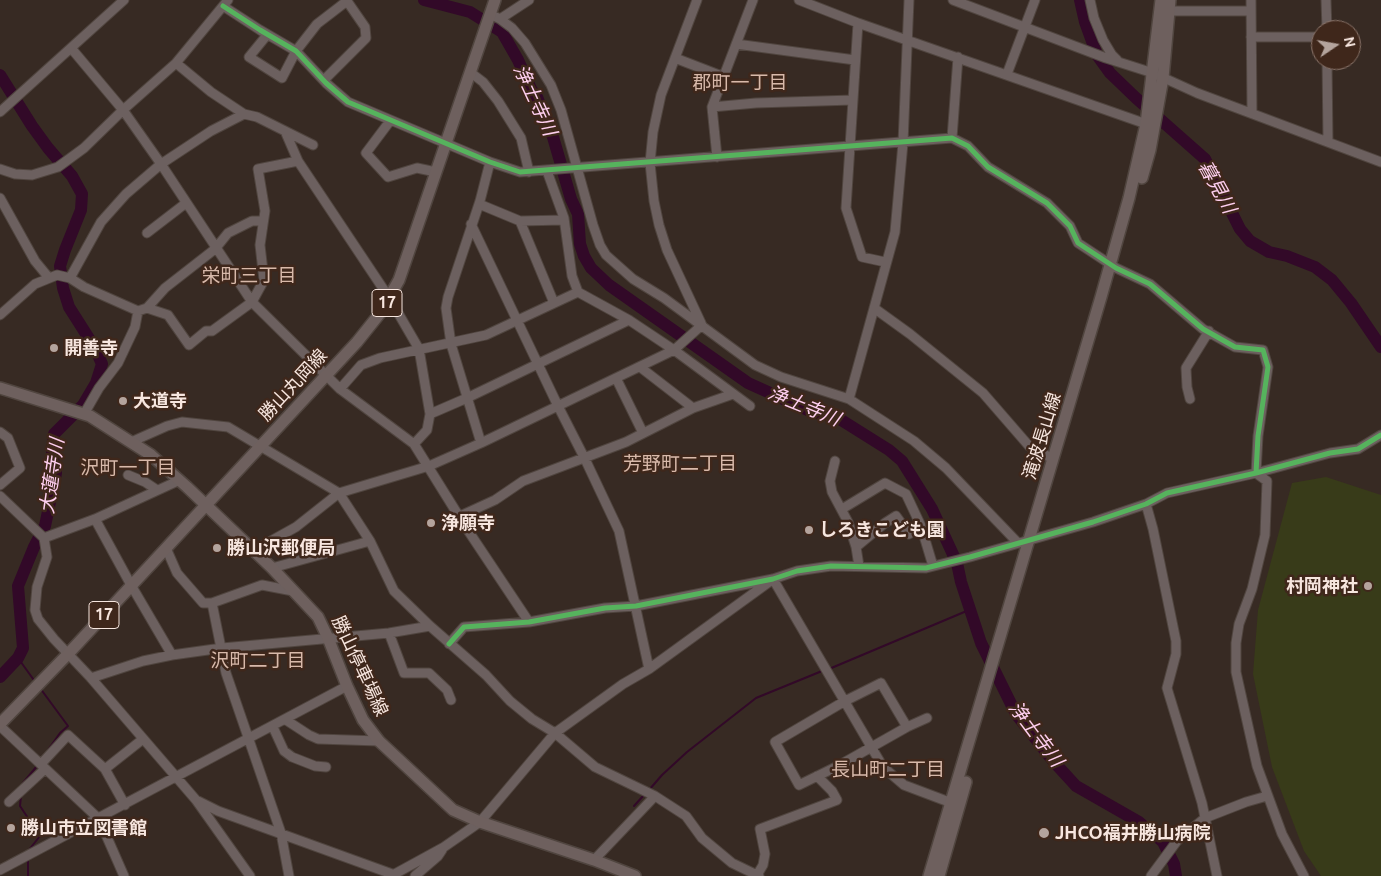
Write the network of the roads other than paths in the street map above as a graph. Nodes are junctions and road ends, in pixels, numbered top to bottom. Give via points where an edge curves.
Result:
1 (124, 0) edge
2 (495, 0) edge
3 (529, 0) edge
4 (697, 0) edge
5 (753, 0) edge
6 (799, 0) edge
7 (909, 0) edge
8 (953, 0) edge
9 (1035, 0) edge
10 (1090, 0) edge
11 (1161, 0) edge
12 (1251, 0) edge
13 (1326, 0) edge
14 (226, 3) edge
15 (1170, 5) edge
16 (1251, 11) junction
17 (495, 16) junction
18 (1327, 20) edge
19 (858, 23) junction
20 (1025, 28) junction
21 (267, 35) junction
22 (1251, 37) junction
23 (1311, 37) edge
24 (908, 40) junction
25 (736, 44) junction
26 (71, 48) junction
27 (296, 51) junction
28 (958, 57) junction
29 (675, 58) junction
30 (856, 60) junction
31 (1119, 62) junction
32 (176, 64) junction
33 (1327, 70) edge
34 (470, 72) junction
35 (1007, 74) junction
36 (724, 76) junction
37 (1158, 76) junction
38 (324, 80) junction
39 (853, 100) junction
40 (712, 107) junction
41 (123, 110) junction
42 (0, 112) edge
43 (1252, 113) junction
44 (244, 114) junction
45 (390, 121) junction
46 (1149, 124) junction
47 (285, 131) junction
48 (952, 138) junction
49 (904, 142) junction
50 (1328, 142) junction
51 (445, 144) junction
52 (313, 145) dead end
53 (850, 146) junction
54 (717, 157) junction
55 (298, 161) junction
56 (490, 162) junction
57 (1381, 162) edge
58 (650, 163) junction
59 (161, 164) junction
60 (578, 169) junction
61 (0, 170) edge
62 (549, 171) junction
63 (436, 172) junction
64 (529, 172) junction
65 (0, 198) edge
66 (186, 203) junction
67 (479, 204) junction
68 (564, 220) junction
69 (263, 221) junction
70 (520, 221) junction
71 (471, 224) junction
72 (147, 233) dead end
73 (215, 249) junction
74 (886, 262) junction
75 (1113, 266) junction
76 (49, 278) junction
77 (70, 278) junction
78 (578, 292) junction
79 (390, 299) junction
80 (252, 302) junction
81 (554, 303) junction
82 (147, 308) junction
83 (874, 308) junction
84 (138, 311) junction
85 (0, 315) edge
86 (518, 320) junction
87 (628, 320) junction
88 (702, 325) junction
89 (1209, 332) junction
90 (451, 344) junction
91 (676, 348) junction
92 (419, 349) junction
93 (538, 364) junction
94 (640, 366) junction
95 (325, 376) junction
96 (616, 378) junction
97 (0, 388) edge
98 (340, 389) junction
99 (733, 394) junction
100 (467, 398) junction
101 (849, 399) junction
102 (1190, 399) dead end
103 (558, 406) junction
104 (750, 406) dead end
105 (693, 408) junction
106 (84, 414) junction
107 (430, 414) junction
108 (0, 432) edge
109 (643, 433) junction
110 (1381, 434) edge
111 (131, 442) junction
112 (481, 443) junction
113 (414, 444) junction
114 (260, 446) junction
115 (585, 459) junction
116 (1053, 459) junction
117 (835, 461) dead end
118 (429, 466) junction
119 (1256, 473) junction
120 (128, 475) dead end
121 (180, 480) junction
122 (0, 485) edge
123 (157, 490) junction
124 (339, 493) junction
125 (0, 496) edge
126 (205, 504) junction
127 (1146, 504) junction
128 (842, 509) junction
129 (460, 516) junction
130 (95, 519) junction
131 (921, 526) junction
132 (44, 538) junction
133 (1028, 540) junction
134 (370, 541) junction
135 (856, 547) junction
136 (166, 548) junction
137 (253, 551) junction
138 (860, 566) junction
139 (933, 566) junction
140 (272, 568) junction
141 (773, 579) junction
142 (131, 585) junction
143 (293, 591) junction
144 (212, 603) junction
145 (636, 606) junction
146 (529, 622) junction
147 (430, 626) junction
148 (389, 633) junction
149 (328, 638) junction
150 (449, 644) junction
151 (222, 648) junction
152 (68, 654) junction
153 (172, 655) junction
154 (649, 669) junction
155 (91, 678) junction
156 (347, 686) junction
157 (451, 700) dead end
158 (845, 702) junction
159 (927, 718) dead end
160 (286, 720) junction
161 (0, 725) edge
162 (273, 727) junction
163 (906, 728) junction
164 (555, 733) junction
165 (143, 739) junction
166 (248, 740) junction
167 (378, 741) junction
168 (872, 747) junction
169 (43, 767) junction
170 (326, 767) dead end
171 (105, 769) junction
172 (817, 776) junction
173 (176, 777) junction
174 (655, 796) junction
175 (1267, 796) junction
176 (196, 800) junction
177 (9, 802) dead end
178 (125, 805) junction
179 (955, 805) junction
180 (1205, 818) junction
181 (99, 819) junction
182 (480, 822) junction
183 (281, 833) junction
184 (444, 846) junction
185 (594, 860) junction
186 (0, 870) edge
187 (406, 872) edge
188 (392, 875) edge
189 (124, 876) edge
190 (250, 876) edge
191 (289, 876) edge
192 (415, 876) edge
193 (635, 876) edge
194 (758, 876) edge
195 (929, 876) edge
196 (939, 876) edge
197 (1152, 876) edge
198 (1217, 876) edge
199 (1304, 876) edge

1 - 26 street
2 - 17 main road, 勝山丸岡線 / 17
3 - 17 street
4 - 29 street
5 - 25 street
6 - 19 street
7 - 24 street
8 - 20 street
9 - 20 street
10 - 31 street via 1103,40
11 - 37 main road, 滝波長山線
12 - 16 street
13 - 18 street
14 - 21 street
14 - 32 street
15 - 16 street
15 - 37 main road, 滝波長山線
16 - 22 street
17 - 34 main road, 勝山丸岡線 / 17
17 - 60 street via 526,43 551,86
19 - 24 street
19 - 30 street
20 - 31 street
20 - 35 street
21 - 27 street
21 - 27 street via 249,57 282,78
22 - 23 street
22 - 43 street
24 - 28 street
24 - 49 street
25 - 30 street
25 - 36 street
26 - 41 street
26 - 42 street
27 - 38 street
27 - 38 street via 317,24 346,1 365,27 366,38
28 - 35 street
28 - 48 street
29 - 36 street
29 - 58 street via 655,114
30 - 39 street
31 - 37 street
32 - 41 street
32 - 44 street
33 - 50 street
34 - 51 main road, 勝山丸岡線 / 17
34 - 64 street via 498,101 521,138
35 - 46 street
36 - 40 street
37 - 43 street
37 - 46 main road, 滝波長山線
38 - 45 street via 348,102
39 - 40 street
39 - 53 street
40 - 54 street
41 - 59 street
41 - 61 street via 58,168 32,175
43 - 50 street
44 - 47 street
44 - 59 street
45 - 51 street
45 - 63 street via 366,153 388,177 417,168
46 - 75 main road, 滝波長山線 via 1150,150
47 - 52 street
47 - 55 street
48 - 49 street
48 - 75 street via 968,146 988,167 1047,203 1070,226 1078,243
49 - 53 street
49 - 74 street via 895,232
50 - 57 street
51 - 56 street
51 - 63 main road, 勝山丸岡線 / 17
53 - 54 street
53 - 74 street via 846,208 862,258
54 - 58 street
55 - 69 street via 258,169 265,211
55 - 79 street
56 - 64 street
56 - 67 street
58 - 60 street
58 - 88 street via 658,225
59 - 66 street
59 - 77 street via 126,194 101,222
60 - 62 street
60 - 88 street via 595,232 606,255 633,279
62 - 64 street
62 - 68 street
63 - 79 main road, 勝山丸岡線 / 17
65 - 76 street via 35,262
66 - 72 street
66 - 73 street
67 - 70 street
67 - 71 street
68 - 70 street
68 - 78 street via 572,276
69 - 73 street via 252,221 228,233
69 - 80 street via 260,244 264,280
70 - 81 street
71 - 86 street
71 - 90 street via 446,308
73 - 80 street
73 - 82 street via 165,288
74 - 83 street
75 - 89 street via 1150,284
75 - 116 main road, 滝波長山線
75 - 133 main road, 滝波長山線
76 - 77 street via 57,275
76 - 85 street via 36,284
77 - 84 street
78 - 81 street
78 - 87 street
79 - 92 street
79 - 95 main road, 勝山丸岡線 / 17 via 370,327
80 - 82 street via 189,345 168,315
80 - 95 street
81 - 86 street
82 - 84 street
83 - 101 street
83 - 116 street via 982,393 1029,446
84 - 106 street via 135,327 118,364
86 - 90 street via 486,335
86 - 93 street
87 - 91 street
87 - 93 street
88 - 91 street
88 - 101 street via 755,365
89 - 102 street via 1186,368
89 - 119 street via 1235,346 1263,350 1268,367
90 - 92 street
90 - 100 street
91 - 94 street
91 - 99 street
92 - 98 street via 361,366
92 - 107 street
93 - 100 street
93 - 103 street
94 - 96 street
94 - 105 street
95 - 98 street
95 - 114 main road, 勝山丸岡線 / 17
96 - 103 street
96 - 109 street
97 - 106 main road, 勝山停車場線
98 - 113 street
99 - 104 street
99 - 105 street
100 - 107 street
100 - 112 street
101 - 133 street via 914,441
103 - 112 street
103 - 115 street
105 - 109 street
106 - 111 main road, 勝山停車場線
107 - 113 street via 427,430
108 - 122 street via 8,438 20,468
109 - 115 street
110 - 119 street via 1358,449 1330,453
111 - 114 street via 182,422 228,427
111 - 121 main road, 勝山停車場線
112 - 118 street
113 - 118 street
114 - 124 street
114 - 126 main road, 勝山丸岡線 / 17
115 - 129 street via 524,481 495,500
115 - 145 street via 619,530
116 - 133 main road, 滝波長山線
117 - 128 street via 830,481
118 - 124 street
118 - 129 street
119 - 127 street via 1167,493
119 - 175 street via 1267,481 1265,536 1240,624 1236,672
120 - 123 street
121 - 123 street
121 - 126 main road, 勝山停車場線
123 - 130 street
124 - 134 street
124 - 137 street via 296,527
125 - 132 street
126 - 136 main road, 勝山丸岡線 / 17
126 - 137 main road, 勝山停車場線
127 - 133 street
127 - 180 street via 1176,641 1167,688
128 - 131 street via 885,484 906,494
128 - 135 street
129 - 146 street
130 - 132 street
130 - 142 street
131 - 135 street via 909,534 896,516
131 - 139 street
132 - 152 street via 47,557 37,587 35,610 44,627
133 - 139 street
133 - 179 main road, 滝波長山線 via 1004,638
134 - 140 street
134 - 147 street via 394,591
135 - 138 street
136 - 142 main road, 勝山丸岡線 / 17
136 - 144 street via 177,573 204,602
137 - 140 main road, 勝山停車場線
138 - 139 street
138 - 141 street via 797,571
140 - 143 main road, 勝山停車場線
141 - 145 street
141 - 154 street
141 - 158 street
142 - 152 main road, 勝山丸岡線 / 17
142 - 153 street
143 - 144 street via 262,585
143 - 149 main road, 勝山停車場線 via 318,617
144 - 151 street
145 - 146 street via 605,608
145 - 154 street
146 - 150 street via 464,627
147 - 148 street
147 - 150 street
148 - 149 street
148 - 157 street via 404,673 429,673 447,690
149 - 151 street
149 - 156 main road, 勝山停車場線
150 - 164 street via 532,719
151 - 153 street
151 - 166 street via 226,673
152 - 155 street
152 - 161 main road, 勝山丸岡線 / 17
153 - 155 street
154 - 164 street
155 - 165 street
156 - 160 street
156 - 167 main road, 勝山停車場線 via 363,720
158 - 163 street via 881,683
158 - 168 street
158 - 172 street via 775,742 799,785
159 - 163 street
160 - 162 street
160 - 167 street via 318,739
161 - 169 street
162 - 166 street
162 - 170 street via 284,751 315,766
163 - 168 street
164 - 174 street via 595,767
164 - 182 street
165 - 171 street
165 - 173 street
166 - 173 street
166 - 183 street
167 - 182 main road, 勝山停車場線 via 453,810
168 - 172 street
168 - 179 street via 883,767 904,785
169 - 171 street via 68,735
169 - 177 street
169 - 181 street
171 - 178 street
172 - 194 street via 836,800 760,829 765,854
173 - 176 street
173 - 178 street
174 - 185 street
174 - 194 street via 686,816 702,838 732,863
175 - 180 street
175 - 199 street
176 - 183 street
176 - 190 street
178 - 181 street
179 - 195 main road, 滝波長山線
179 - 196 main road, 滝波長山線
180 - 197 street via 1177,841
180 - 198 street
181 - 186 street
181 - 189 street
182 - 184 street
182 - 185 main road, 勝山停車場線
183 - 188 street
183 - 191 street
184 - 187 street
184 - 192 street via 438,856
185 - 193 main road, 勝山停車場線
187 - 188 street

